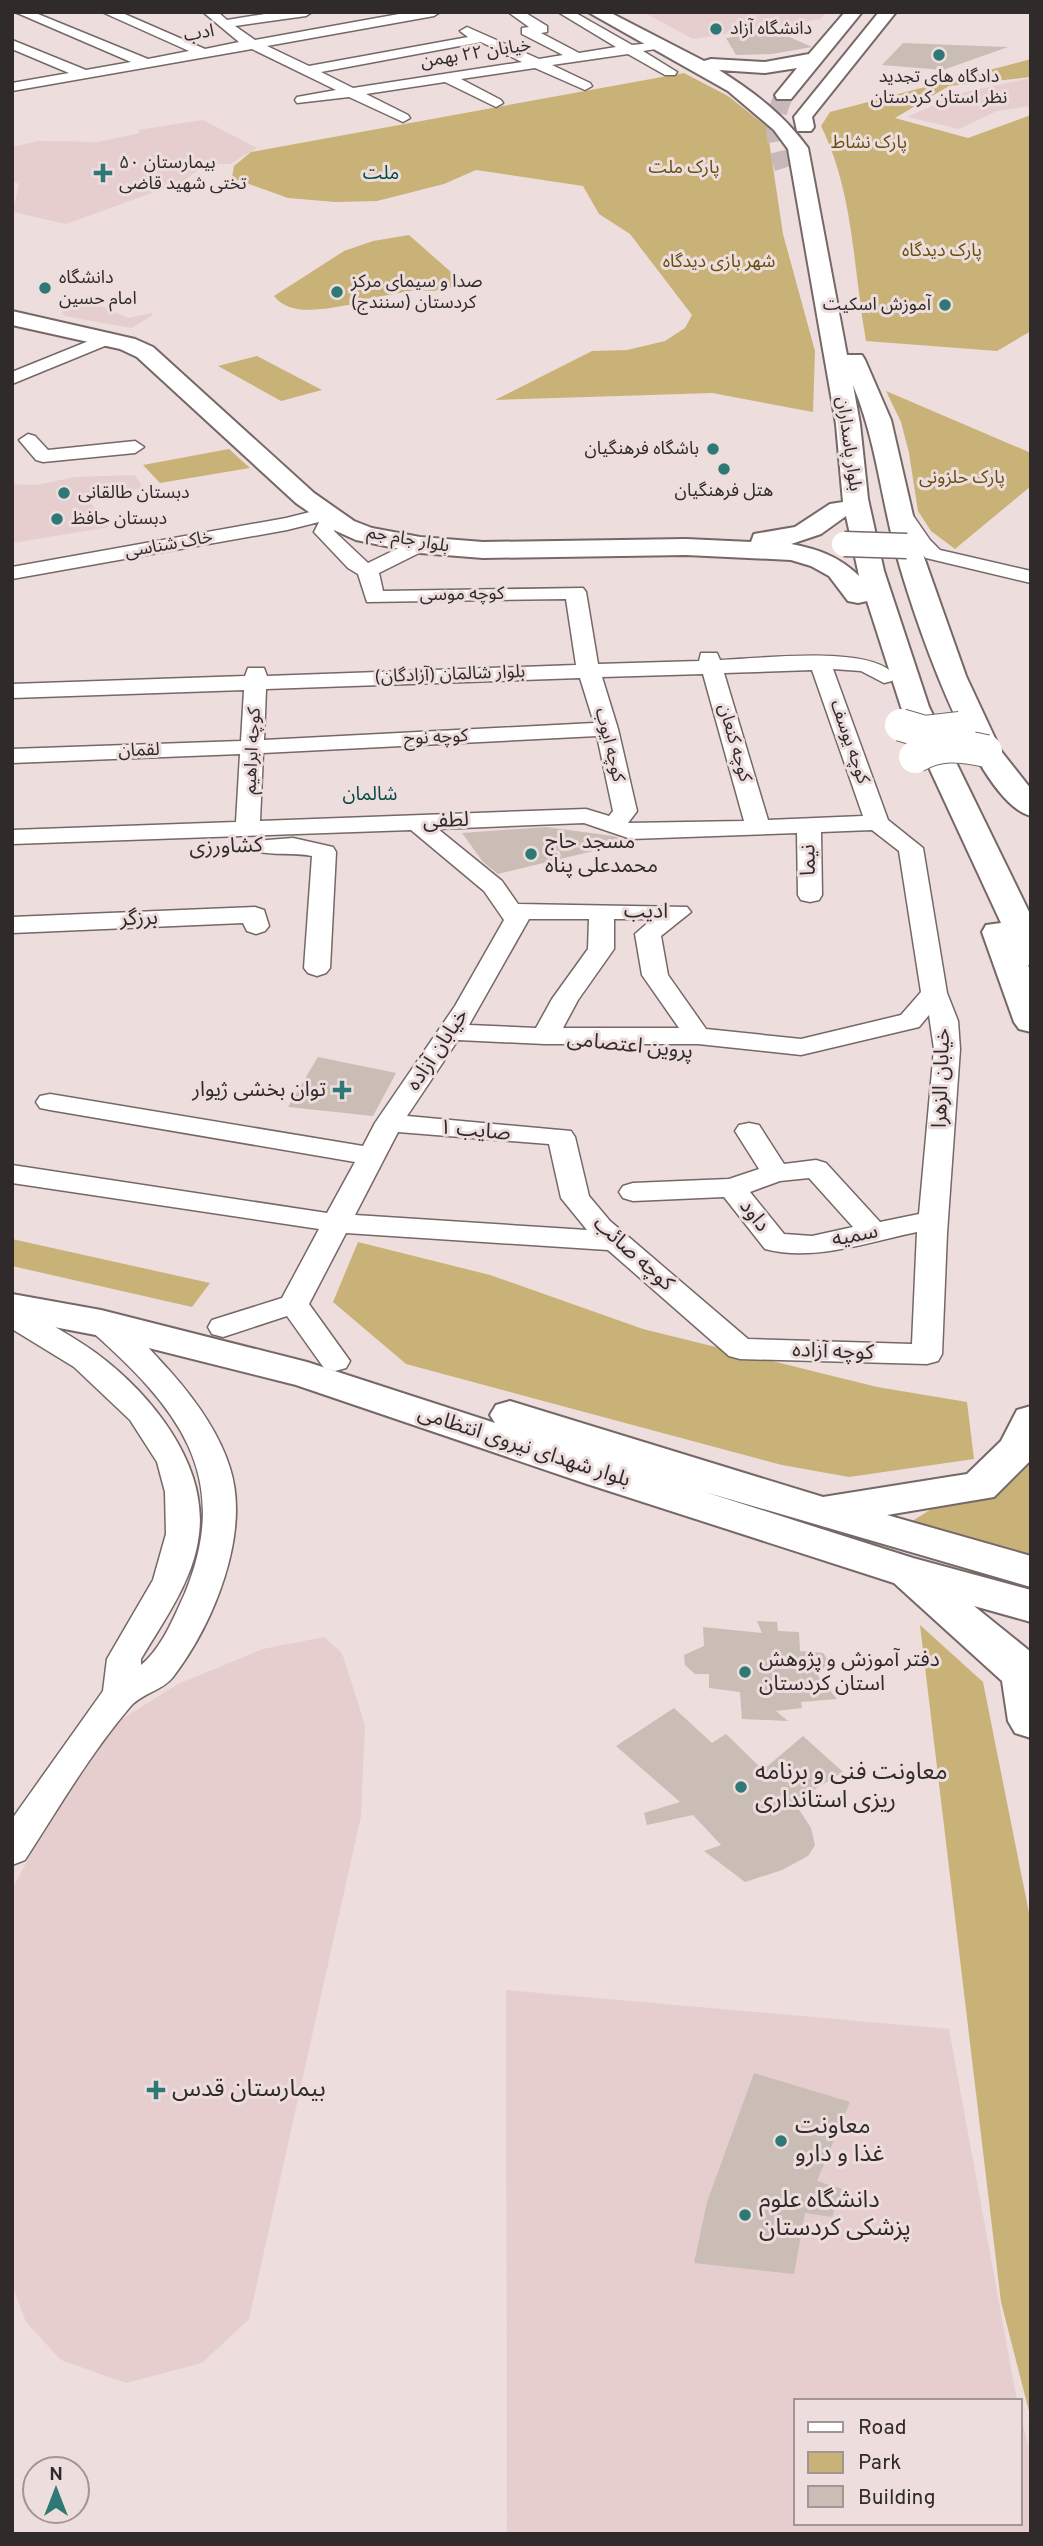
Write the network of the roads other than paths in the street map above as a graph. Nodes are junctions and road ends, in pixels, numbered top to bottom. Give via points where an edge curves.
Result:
1 (21, 12) edge
2 (209, 12) edge
3 (306, 12) edge
4 (514, 12) edge
5 (564, 12) edge
6 (596, 12) edge
7 (615, 12) edge
8 (855, 12) edge
9 (95, 14) edge
10 (413, 14) edge
11 (887, 14) edge
12 (50, 24) junction
13 (224, 24) junction
14 (841, 27) junction
15 (25, 29) dead end
16 (873, 30) junction
17 (483, 38) junction
18 (12, 44) edge
19 (255, 44) junction
20 (657, 45) junction
21 (627, 50) junction
22 (204, 53) junction
23 (400, 53) junction
24 (817, 57) junction
25 (578, 58) junction
26 (146, 63) junction
27 (540, 64) junction
28 (711, 64) junction
29 (304, 71) junction
30 (670, 72) dead end
31 (85, 74) junction
32 (448, 78) junction
33 (16, 84) edge
34 (585, 86) dead end
35 (350, 93) junction
36 (785, 95) tunnel mouth
37 (302, 100) dead end
38 (496, 103) dead end
39 (403, 118) dead end
40 (804, 128) junction
41 (783, 168) tunnel mouth
42 (811, 231) junction
43 (12, 309) edge
44 (12, 318) edge
45 (106, 339) junction
46 (24, 355) dead end
47 (60, 357) junction
48 (844, 360) junction
49 (12, 379) edge
50 (135, 447) dead end
51 (12, 452) edge
52 (898, 508) junction
53 (839, 509) junction
54 (328, 515) junction
55 (748, 541) junction
56 (844, 544) junction
57 (420, 545) junction
58 (524, 546) junction
59 (907, 546) junction
60 (368, 572) junction
61 (12, 573) edge
62 (915, 575) junction
63 (1031, 577) edge
64 (1031, 586) edge
65 (576, 592) joint
66 (858, 595) junction
67 (873, 641) junction
68 (710, 662) junction
69 (820, 663) junction
70 (588, 666) junction
71 (884, 676) junction
72 (262, 677) junction
73 (12, 681) edge
74 (55, 684) junction
75 (12, 691) edge
76 (971, 720) junction
77 (901, 724) junction
78 (607, 729) junction
79 (259, 747) junction
80 (986, 751) junction
81 (12, 755) edge
82 (915, 757) junction
83 (1017, 773) edge
84 (1031, 807) edge
85 (416, 822) junction
86 (877, 823) junction
87 (809, 825) junction
88 (614, 826) junction
89 (758, 827) junction
90 (256, 828) junction
91 (1031, 830) edge
92 (12, 838) edge
93 (12, 855) edge
94 (1031, 894) edge
95 (810, 895) dead end
96 (511, 911) junction
97 (602, 911) junction
98 (12, 925) edge
99 (256, 926) dead end
100 (1031, 956) edge
101 (317, 968) dead end
102 (934, 993) junction
103 (1031, 1022) edge
104 (451, 1032) junction
105 (545, 1036) junction
106 (698, 1037) junction
107 (947, 1049) junction
108 (50, 1102) dead end
109 (388, 1123) junction
110 (749, 1131) dead end
111 (561, 1137) joint
112 (372, 1156) junction
113 (776, 1173) junction
114 (12, 1174) edge
115 (732, 1188) junction
116 (634, 1192) dead end
117 (933, 1220) junction
118 (336, 1223) junction
119 (873, 1232) junction
120 (615, 1241) junction
121 (775, 1243) joint
122 (12, 1281) edge
123 (294, 1304) junction
124 (12, 1306) edge
125 (12, 1315) edge
126 (223, 1327) junction
127 (101, 1340) junction
128 (740, 1349) joint
129 (927, 1354) joint
130 (335, 1361) junction
131 (1031, 1420) edge
132 (818, 1510) junction
133 (905, 1571) junction
134 (1002, 1575) edge
135 (1031, 1606) edge
136 (1028, 1671) edge
137 (120, 1695) junction
138 (1031, 1721) edge
139 (12, 1850) edge

1 - 12 street
2 - 13 street
3 - 13 street
4 - 25 street via 542,29 527,31
5 - 21 street
6 - 20 main road, بلوار پاسداران
7 - 28 main road, بلوار پاسداران
8 - 11 main road
8 - 14 main road
9 - 12 street
9 - 22 street
10 - 17 street
10 - 19 street, ادب
11 - 16 main road
12 - 15 street
12 - 26 street
13 - 19 street
14 - 16 main road
14 - 24 main road
16 - 40 main road via 803,117
17 - 23 street
17 - 27 street
18 - 31 street
19 - 22 street, ادب
19 - 29 street
20 - 21 street, خیابان ۲۲ بهمن
20 - 42 main road, بلوار پاسداران via 737,89 770,112 788,132 798,148
21 - 25 street, خیابان ۲۲ بهمن
21 - 30 street
22 - 26 street, ادب
23 - 29 street
23 - 32 street
24 - 28 main road via 769,68
24 - 36 main road
25 - 27 street, خیابان ۲۲ بهمن
26 - 31 street, ادب
27 - 32 street, خیابان ۲۲ بهمن
27 - 34 street
28 - 40 main road, بلوار پاسداران via 788,110
29 - 35 street
31 - 33 street, ادب
32 - 35 street, خیابان ۲۲ بهمن
32 - 38 street
35 - 37 street, خیابان ۲۲ بهمن
35 - 39 street
40 - 48 main road, بلوار پاسداران via 825,183
41 - 42 main road via 790,200
42 - 48 main road, بلوار پاسداران
43 - 58 main road, بلوار جام جم via 157,347 335,507 350,515 419,535
44 - 45 main road, بلوار جام جم
45 - 47 street
45 - 54 main road, بلوار جام جم via 145,352 271,469
46 - 47 street
47 - 49 street
48 - 52 main road via 879,420
48 - 53 main road via 828,420
48 - 94 main road, بلوار پاسداران via 879,527 908,627 972,783
48 - 100 main road, بلوار پاسداران via 859,518 888,629 915,707
50 - 51 street via 57,457 43,456 32,445
52 - 59 main road
52 - 63 street via 922,546 933,554
53 - 55 main road via 804,535
53 - 56 main road
54 - 57 main road, بلوار جام جم via 365,534
54 - 60 street via 324,532
54 - 61 street, خاک شناسی
55 - 56 main road, بلوار جام جم
55 - 58 main road, بلوار جام جم
56 - 59 main road, بلوار جام جم, bridge
56 - 66 main road
57 - 58 main road, بلوار جام جم via 483,550
57 - 60 street
58 - 66 main road, بلوار جام جم via 793,552 838,570
59 - 62 main road
60 - 65 street, کوچه موسی via 374,598
62 - 64 street via 974,574
62 - 76 main road
65 - 70 street, کوچه ایوب
66 - 67 main road
67 - 68 street, بلوار شالمان (آزادگان) via 862,650 847,653
67 - 71 main road
68 - 69 street, بلوار شالمان (آزادگان)
68 - 70 street, بلوار شالمان (آزادگان)
68 - 89 street, کوچه کنعان
69 - 71 street, بلوار شالمان (آزادگان) via 851,662
69 - 86 street, کوچه یوسف
70 - 72 street, بلوار شالمان (آزادگان)
70 - 78 street, کوچه ایوب
71 - 77 main road
72 - 74 street, بلوار شالمان (آزادگان)
72 - 79 street, کوچه ابراهیم
73 - 74 street, بلوار شالمان (آزادگان)
74 - 75 street, بلوار شالمان (آزادگان)
76 - 77 main road, bridge via 957,730 925,732
76 - 80 main road
77 - 82 main road
78 - 79 street, کوچه نوح
78 - 88 street, کوچه ایوب via 625,811
79 - 81 street, لقمان
79 - 90 street, کوچه ابراهیم
80 - 82 main road, bridge via 965,745 929,747
80 - 83 main road
82 - 103 main road via 981,891
83 - 84 main road
83 - 91 main road
85 - 88 street, لطفی via 586,816
85 - 90 street, لطفی
85 - 96 street via 494,886
86 - 87 street, لطفی
86 - 102 street, خیابان الزهرا via 911,848
87 - 89 street, لطفی
87 - 95 street, نیما
88 - 89 street, لطفی via 631,832
90 - 92 street, لطفی
93 - 101 street, کشاورزی via 293,845 324,852
96 - 97 street
96 - 104 street, خیابان آزاده via 517,920
97 - 105 street, ادیب via 601,949
97 - 106 street, ادیب via 678,912 648,934 655,975
98 - 99 street, برزگر via 255,915
102 - 106 street, پروین اعتصامی via 910,1021 801,1047
102 - 107 street, خیابان الزهرا via 945,1021
104 - 105 street
104 - 109 street, خیابان آزاده
105 - 106 street, پروین اعتصامی
105 - 107 street, پروین اعتصامی via 798,1063 913,1038
107 - 117 street, خیابان الزهرا
108 - 112 street
109 - 111 street, صایب ۱
109 - 112 street, خیابان آزاده
110 - 113 street
111 - 120 street, کوچه صائب via 575,1198
112 - 118 street, خیابان آزاده
113 - 115 street
113 - 119 street via 816,1170
114 - 118 street
115 - 116 street
115 - 121 street, داود
117 - 119 street, سمیه
117 - 129 street, خیابان الزهرا
118 - 120 street
118 - 123 street, خیابان آزاده
119 - 121 street, سمیه via 812,1245
120 - 128 street, کوچه صائب
122 - 126 main road, بلوار شهدای نیروی انتظامی
123 - 126 street
123 - 130 street
124 - 127 main road, بلوار شهدای نیروی انتظامی
125 - 127 street
126 - 130 main road, بلوار شهدای نیروی انتظامی
127 - 133 main road, بلوار شهدای نیروی انتظامی via 307,1375
127 - 137 street via 173,1461 181,1492 183,1534 170,1580 124,1659
127 - 137 street via 177,1399 196,1427 219,1492 211,1566 188,1626 158,1670
128 - 129 street, کوچه آزاده
130 - 132 main road, بلوار شهدای نیروی انتظامی
131 - 132 main road via 1018,1448 979,1487
132 - 134 main road, بلوار شهدای نیروی انتظامی
133 - 134 main road, بلوار شهدای نیروی انتظامی
133 - 136 main road
134 - 135 main road, بلوار شهدای نیروی انتظامی
136 - 138 main road
137 - 139 street

